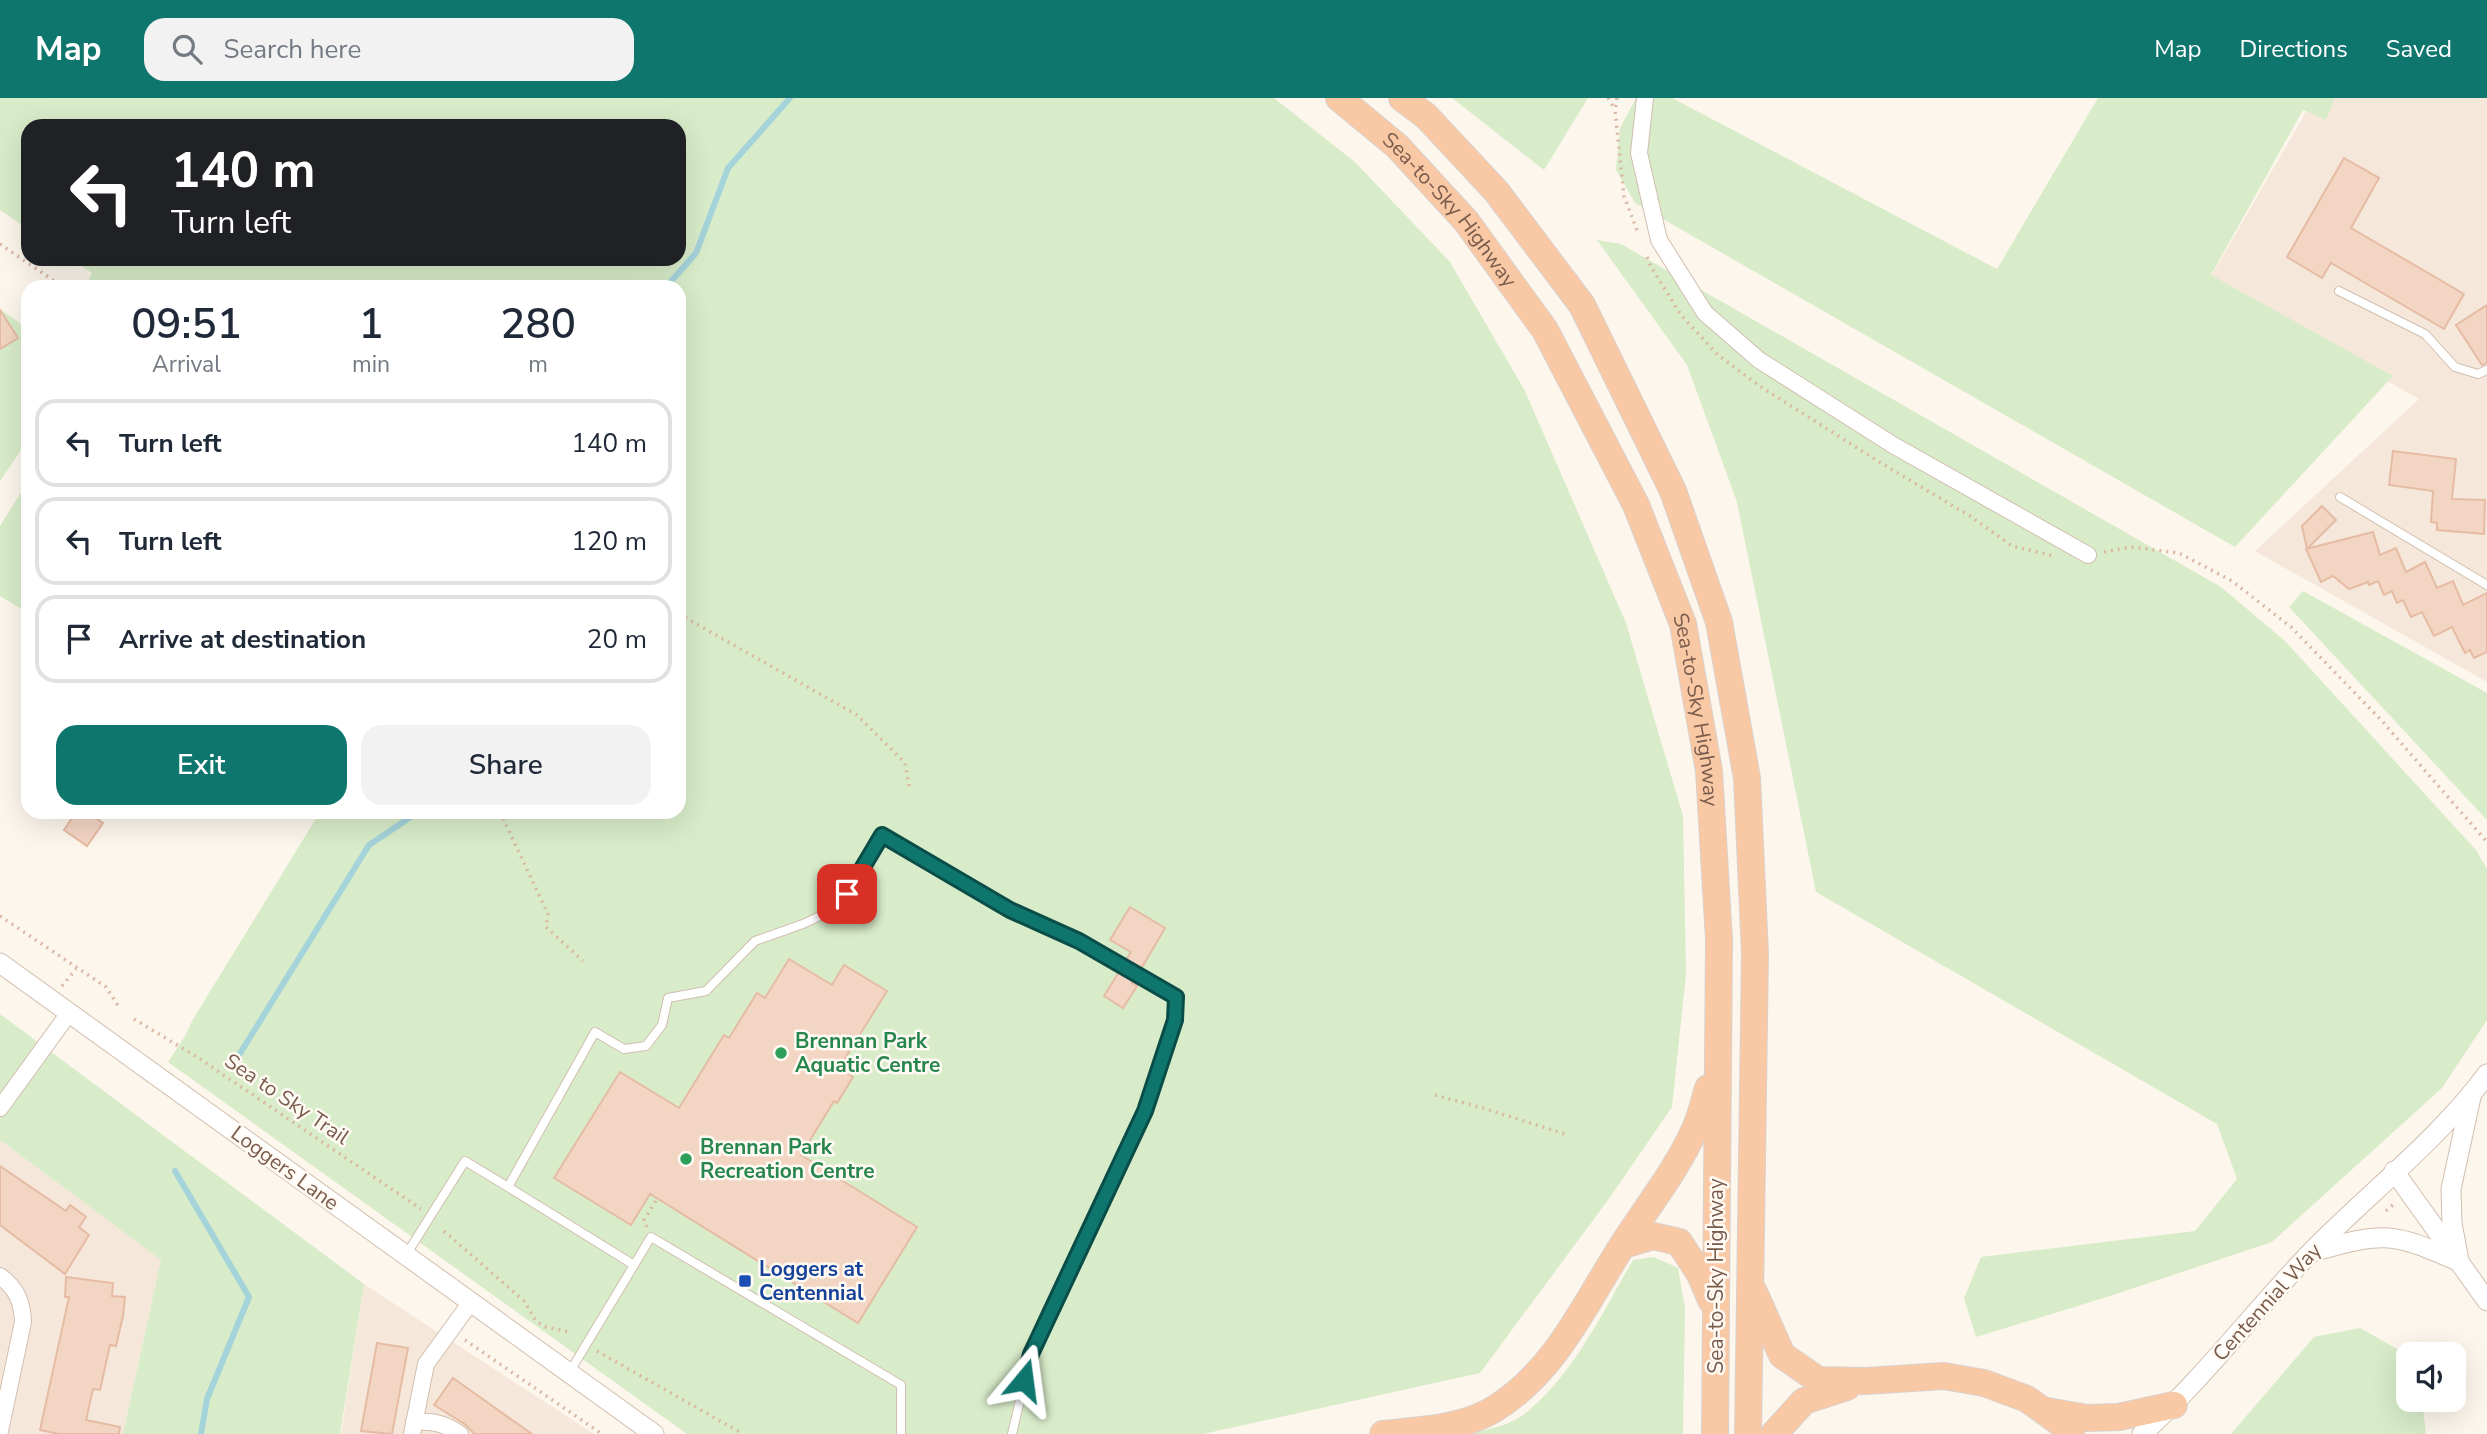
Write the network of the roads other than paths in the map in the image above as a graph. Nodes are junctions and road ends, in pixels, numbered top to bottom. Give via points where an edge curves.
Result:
1 (1339, 98) edge
2 (1402, 98) edge
3 (1645, 98) edge
4 (2339, 291) dead end
5 (2487, 370) edge
6 (2340, 497) dead end
7 (2088, 555) dead end
8 (2487, 585) edge
9 (0, 963) edge
10 (69, 1013) junction
11 (1716, 1059) junction
12 (2487, 1074) edge
13 (2472, 1095) junction
14 (0, 1108) edge
15 (2393, 1171) junction
16 (508, 1187) junction
17 (1623, 1245) junction
18 (2311, 1252) junction
19 (406, 1255) junction
20 (2459, 1261) junction
21 (634, 1265) junction
22 (0, 1276) edge
23 (1750, 1280) junction
24 (2487, 1301) edge
25 (471, 1302) junction
26 (1716, 1311) junction
27 (569, 1373) junction
28 (1865, 1381) junction
29 (2174, 1405) junction
30 (2044, 1422) edge
31 (413, 1428) edge
32 (0, 1431) edge
33 (643, 1431) edge
34 (460, 1434) edge
35 (901, 1434) edge
36 (1012, 1434) edge
37 (1382, 1434) edge
38 (1715, 1434) edge
39 (1748, 1434) edge
40 (1774, 1434) edge
41 (2071, 1434) edge
42 (2142, 1434) edge

1 - 11 highway, Sea-to-Sky Highway via 1397,146 1466,221 1545,330 1636,505 1683,624 1709,771 1719,940
2 - 23 highway, Sea-to-Sky Highway via 1426,116 1496,191 1582,304 1673,491 1719,622 1747,778 1755,954
3 - 7 street via 1639,153 1659,240 1705,313 1759,360 1893,445
4 - 5 lane via 2426,334 2455,367 2478,374
6 - 8 lane
9 - 10 street, Loggers Lane
10 - 14 street
10 - 19 street, Loggers Lane
11 - 17 highway via 1696,1127 1665,1184
11 - 26 highway, Sea-to-Sky Highway
12 - 13 street
13 - 15 street, Centennial Way
13 - 20 street via 2451,1189
15 - 18 street, Centennial Way
15 - 20 street
16 - 19 lane via 465,1161
16 - 21 lane
16 - 36 lane via 595,1032 624,1049 646,1046 662,1025 668,998 706,991 755,941 839,907 882,835 1010,910 1079,941 1176,997 1175,1020 1145,1111 1031,1354
17 - 26 highway via 1653,1236 1679,1242
17 - 37 highway via 1574,1327 1527,1385 1466,1422
18 - 20 street via 2389,1238
18 - 29 street, Centennial Way
19 - 25 street, Loggers Lane
20 - 24 street
21 - 27 lane
21 - 35 lane via 651,1237 901,1385
22 - 32 street via 18,1294 23,1322
23 - 28 highway via 1782,1355 1818,1380
23 - 39 highway, Sea-to-Sky Highway
25 - 27 street, Loggers Lane
25 - 31 street via 426,1364
26 - 38 highway, Sea-to-Sky Highway
27 - 33 street, Loggers Lane
28 - 30 highway via 1944,1376 1984,1382 2027,1399
28 - 40 highway via 1804,1401
29 - 30 highway via 2119,1417
29 - 42 street, Centennial Way
30 - 41 highway via 2066,1427
31 - 34 street via 434,1421

